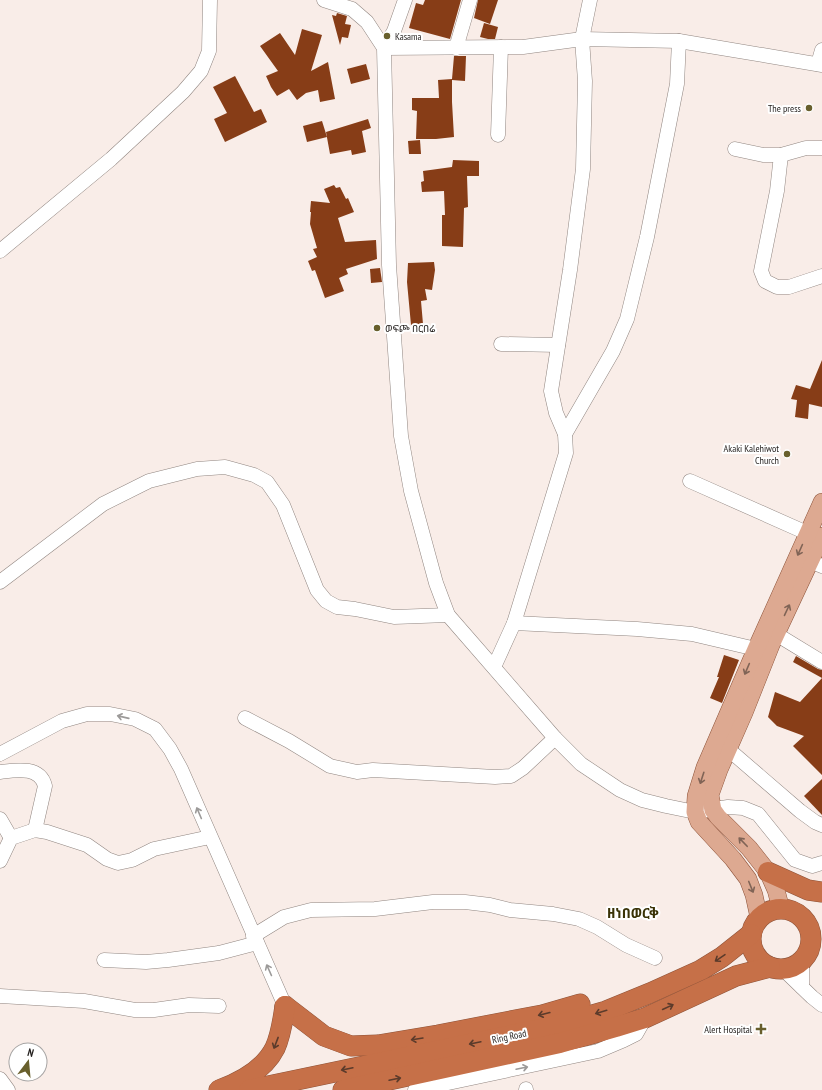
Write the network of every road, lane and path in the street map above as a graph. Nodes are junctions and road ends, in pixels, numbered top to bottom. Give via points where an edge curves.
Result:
1 (210, 0) edge
2 (324, 0) edge
3 (404, 0) edge
4 (470, 0) edge
5 (590, 0) edge
6 (582, 39) junction
7 (679, 41) junction
8 (501, 47) junction
9 (384, 48) junction
10 (456, 48) junction
11 (822, 50) edge
12 (820, 65) edge
13 (498, 135) dead end
14 (822, 148) edge
15 (735, 149) dead end
16 (781, 155) junction
17 (0, 251) edge
18 (822, 276) edge
19 (502, 344) dead end
20 (558, 345) junction
21 (565, 434) junction
22 (690, 481) dead end
23 (822, 502) edge
24 (815, 534) edge
25 (816, 563) edge
26 (0, 582) edge
27 (448, 615) junction
28 (514, 623) junction
29 (776, 634) junction
30 (756, 649) junction
31 (822, 662) edge
32 (494, 666) junction
33 (244, 718) dead end
34 (554, 738) junction
35 (722, 745) junction
36 (0, 754) edge
37 (0, 772) edge
38 (713, 810) junction
39 (695, 812) junction
40 (0, 819) edge
41 (822, 825) edge
42 (35, 830) junction
43 (210, 837) junction
44 (11, 838) junction
45 (0, 861) edge
46 (822, 862) edge
47 (768, 872) junction
48 (822, 892) edge
49 (822, 896) edge
50 (786, 910) junction
51 (755, 926) junction
52 (822, 935) edge
53 (255, 940) junction
54 (805, 955) junction
55 (656, 958) dead end
56 (104, 960) dead end
57 (777, 968) junction
58 (802, 987) junction
59 (650, 993) junction
60 (0, 996) edge
61 (822, 1004) edge
62 (219, 1006) dead end
63 (285, 1006) junction
64 (645, 1018) junction
65 (0, 1079) edge
66 (453, 1086) edge
67 (8, 1090) edge
68 (220, 1090) edge
69 (249, 1090) edge
70 (343, 1090) edge
71 (415, 1090) edge

1 - 17 street via 209,51 201,71 183,92 111,159
2 - 9 street via 352,9 368,22
3 - 9 street via 394,31
4 - 10 street
5 - 6 street
6 - 7 street
6 - 8 street via 523,47
6 - 20 street via 585,81 583,170
7 - 12 street
7 - 21 street via 677,84 647,236 627,319 613,352
8 - 10 street
8 - 13 street
9 - 10 street
9 - 27 street via 389,265 401,436 411,491 436,583
11 - 12 street
14 - 16 street via 806,148
15 - 16 street via 762,155
16 - 18 street via 762,271 765,281 777,287 789,287
19 - 20 street
20 - 21 street via 551,391 556,413
21 - 28 street via 566,453
22 - 24 street
23 - 24 main road
24 - 25 main road
24 -> 30 main road
29 -> 25 main road
26 - 27 street via 102,504 148,481 197,470 225,467 254,475 267,482 283,505 317,590 326,601 337,607 355,608 394,617
27 - 32 street
28 - 30 street via 692,634
28 - 32 street
29 - 31 street
29 - 35 main road
30 -> 35 main road
32 - 34 street
33 - 34 street via 330,766 357,772 373,770 511,776
34 - 39 street via 581,764 620,790 642,800
35 - 38 main road via 710,795
35 -> 39 main road via 705,767 696,796
35 - 41 street via 800,812
43 -> 36 street via 170,749 155,729 135,719 110,714 87,714 62,721
37 - 42 street via 36,772 43,779 45,786
38 - 39 street
38 - 46 street via 743,808 758,814 795,860 812,866
47 -> 38 main road
39 -> 51 main road via 699,822 733,858 748,879 754,895
40 - 44 street
42 - 43 street via 87,845 107,859 118,863 132,860 154,849
42 - 44 street
43 - 53 street
44 - 45 street
47 - 48 highway via 808,890
47 - 50 main road
49 - 50 highway
50 - 51 highway via 769,911
50 - 54 highway via 799,915 810,931 811,941
51 - 57 highway via 751,944 754,954 761,962
51 -> 59 highway, Ring Road via 717,960
52 - 54 highway
53 - 55 street via 271,924 284,917 311,910 374,909 434,902 465,902 579,919
53 - 56 street via 219,953 168,960
63 -> 53 street
54 - 57 highway via 794,966
54 - 58 street
57 - 58 street
64 -> 57 highway, Ring Road via 736,976
58 - 61 street
59 -> 63 highway via 624,992 542,1015 438,1035 358,1046 324,1036
59 -> 69 highway, Ring Road via 612,1009 550,1028
60 - 62 street via 84,1001 135,1010
63 -> 68 highway via 282,1027 266,1060 250,1075
66 -> 64 street via 598,1051 636,1034
70 -> 64 highway, Ring Road via 560,1042
65 - 67 street
66 - 71 street

